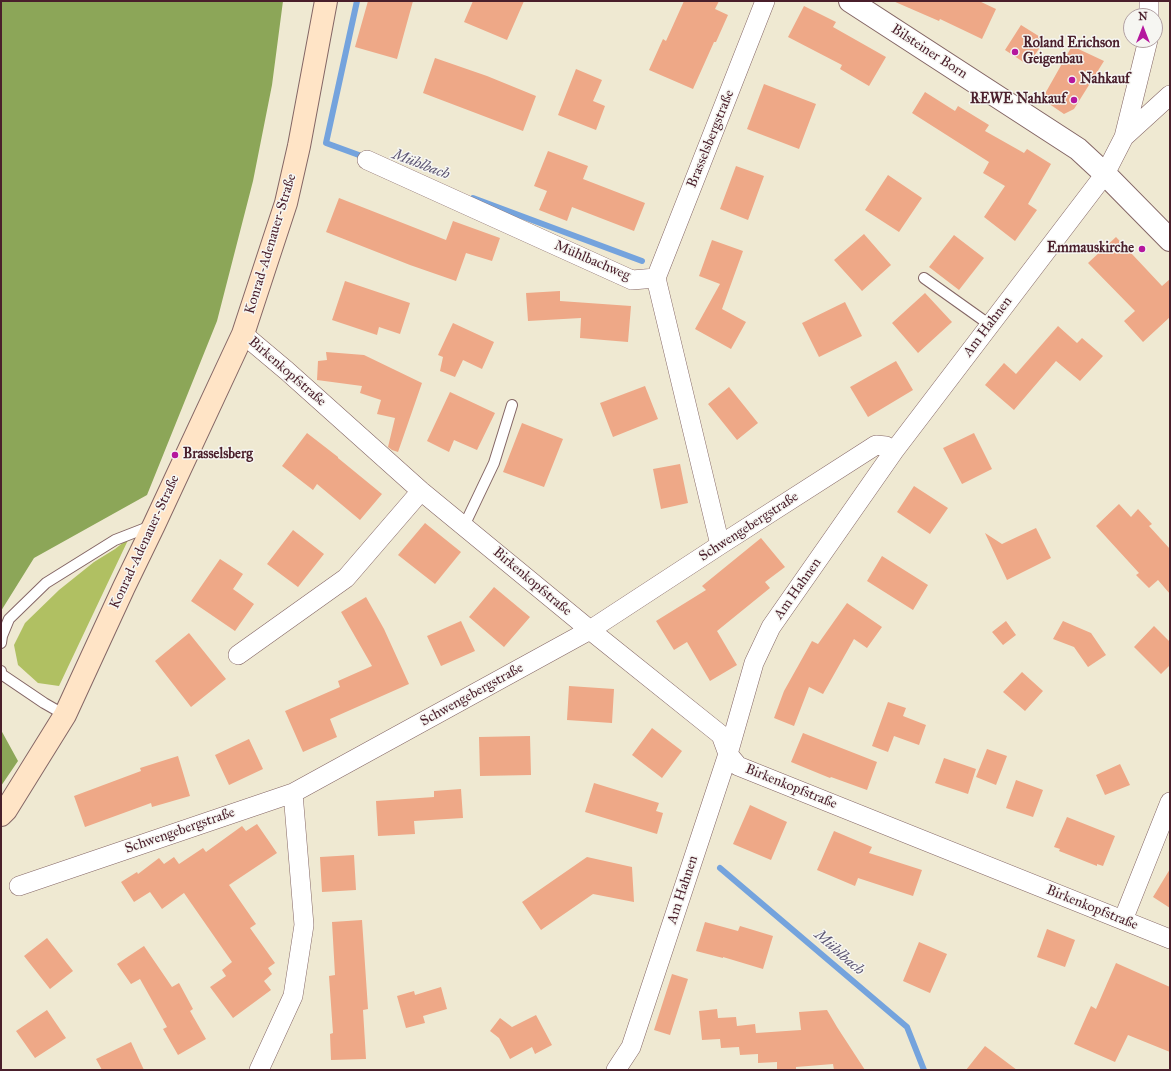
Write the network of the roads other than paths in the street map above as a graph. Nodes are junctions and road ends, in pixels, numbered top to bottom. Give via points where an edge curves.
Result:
1 (326, 1) edge
2 (766, 1) edge
3 (850, 1) edge
4 (1146, 48) edge
5 (1170, 94) edge
6 (1124, 137) junction
7 (367, 160) dead end
8 (1105, 174) junction
9 (1170, 240) edge
10 (656, 278) junction
11 (924, 278) dead end
12 (990, 325) junction
13 (242, 334) junction
14 (512, 405) dead end
15 (894, 451) junction
16 (421, 491) junction
17 (154, 525) junction
18 (464, 526) junction
19 (720, 545) junction
20 (590, 630) junction
21 (1, 643) edge
22 (238, 655) dead end
23 (1, 671) edge
24 (65, 715) junction
25 (728, 754) junction
26 (292, 793) junction
27 (1170, 802) edge
28 (1, 815) edge
29 (19, 886) dead end
30 (1123, 920) junction
31 (1170, 939) edge
32 (259, 1070) edge
33 (616, 1070) edge

1 - 13 main road, Konrad-Adenauer-Straße via 286,202
2 - 10 street, Brasselsbergstraße
3 - 8 street, Bilsteiner Born via 1078,149
4 - 6 street
5 - 6 street
6 - 8 street, Am Hahnen
7 - 10 street, Mühlbachweg via 632,280
8 - 9 street, Bilsteiner Born
8 - 12 street, Am Hahnen
10 - 19 street
11 - 12 lane
12 - 15 street, Am Hahnen
13 - 16 street, Birkenkopfstraße
13 - 17 main road, Konrad-Adenauer-Straße
14 - 18 lane via 494,463
15 - 19 street, Schwengebergstraße via 886,446 876,445
15 - 25 street, Am Hahnen via 771,627 754,662
16 - 18 street, Birkenkopfstraße
16 - 22 street via 346,578
17 - 21 lane via 115,540 46,583 9,619
17 - 24 main road, Konrad-Adenauer-Straße
18 - 20 street, Birkenkopfstraße
19 - 20 street, Schwengebergstraße
20 - 25 street, Birkenkopfstraße via 721,735
20 - 26 street, Schwengebergstraße
23 - 24 lane via 1,674
24 - 28 main road, Konrad-Adenauer-Straße
25 - 30 street, Birkenkopfstraße via 738,766
25 - 33 street, Am Hahnen via 631,1047
26 - 29 street, Schwengebergstraße
26 - 32 street via 304,925 293,996
27 - 30 street
30 - 31 street, Birkenkopfstraße

